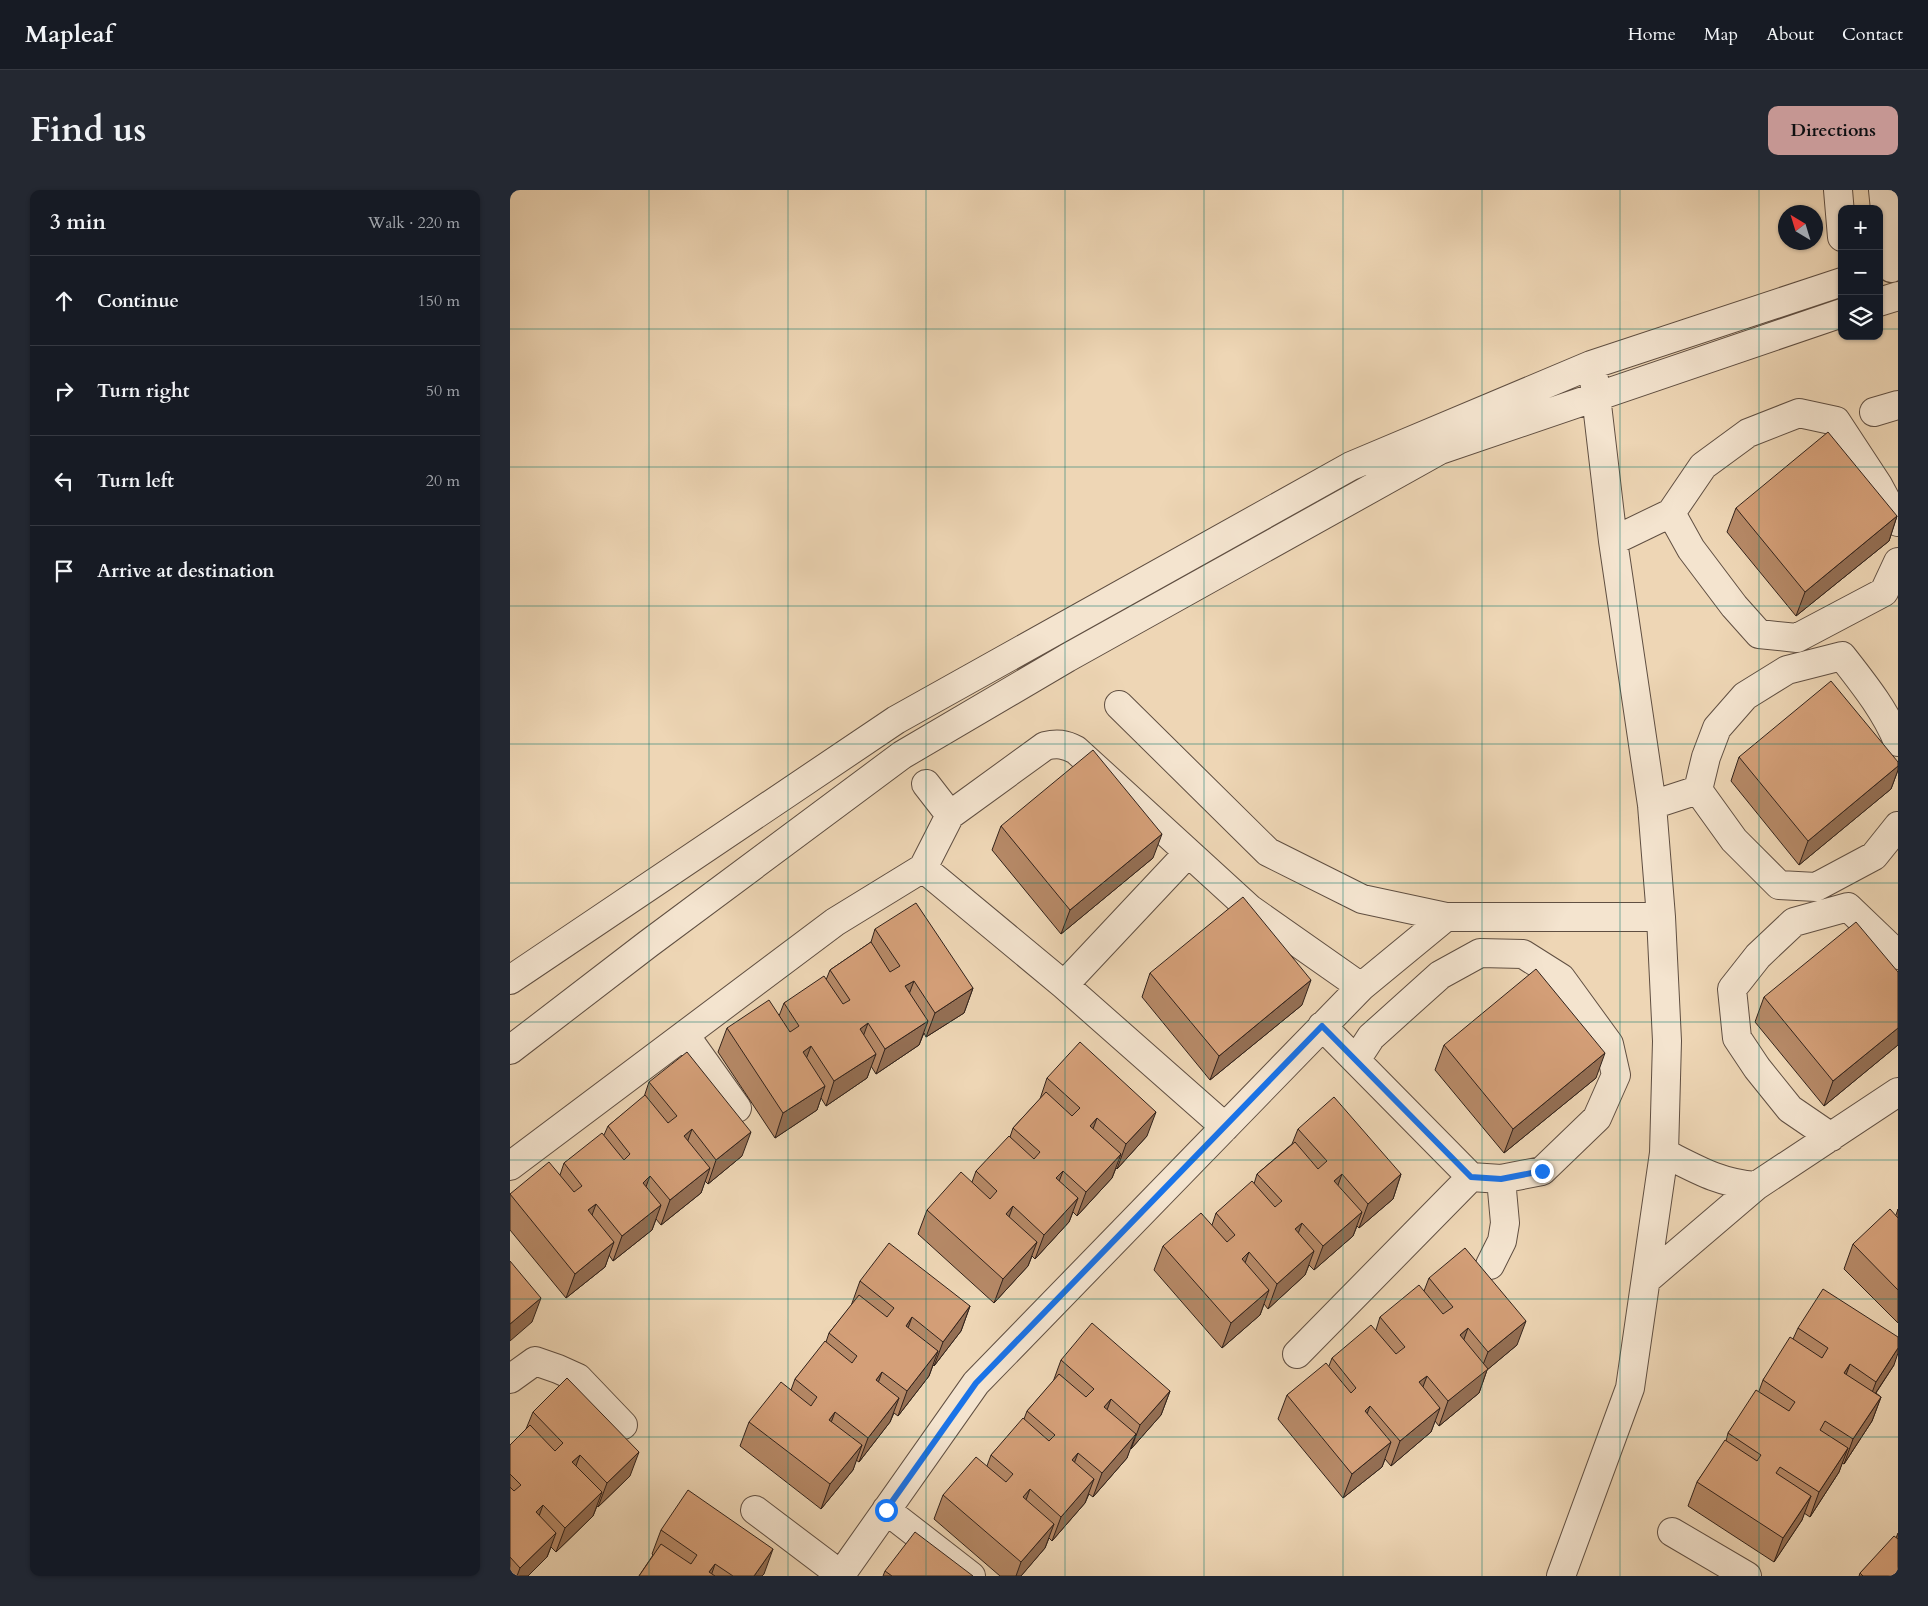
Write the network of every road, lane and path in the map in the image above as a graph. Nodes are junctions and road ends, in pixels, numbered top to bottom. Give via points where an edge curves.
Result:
1 (1838, 190) edge
2 (1883, 190) edge
3 (1839, 205) edge
4 (1889, 268) edge
5 (1838, 283) edge
6 (1898, 296) edge
7 (1883, 301) edge
8 (1838, 314) edge
9 (1591, 365) junction
10 (1597, 396) junction
11 (1671, 513) junction
12 (1898, 522) edge
13 (1614, 541) junction
14 (1898, 562) edge
15 (1119, 705) dead end
16 (905, 714) junction
17 (1898, 742) edge
18 (922, 744) junction
19 (926, 784) dead end
20 (1698, 790) junction
21 (1652, 805) junction
22 (950, 815) junction
23 (1898, 826) edge
24 (1188, 853) junction
25 (923, 868) junction
26 (1446, 917) junction
27 (1661, 917) junction
28 (1898, 955) edge
29 (510, 980) edge
30 (1064, 985) junction
31 (1361, 987) junction
32 (1322, 1026) junction
33 (685, 1035) junction
34 (510, 1050) edge
35 (1356, 1060) junction
36 (1898, 1092) edge
37 (737, 1108) dead end
38 (1225, 1127) junction
39 (1831, 1137) junction
40 (1664, 1153) junction
41 (510, 1166) edge
42 (1471, 1177) junction
43 (1501, 1179) junction
44 (1756, 1186) junction
45 (1490, 1265) dead end
46 (1646, 1280) junction
47 (1297, 1354) dead end
48 (510, 1379) edge
49 (624, 1425) dead end
50 (755, 1510) dead end
51 (886, 1510) junction
52 (1672, 1532) dead end
53 (841, 1575) edge
54 (972, 1576) edge
55 (1561, 1576) edge
56 (1747, 1576) edge

1 - 3 street
2 - 4 street
5 - 9 street
6 - 7 street
8 - 10 street
9 - 10 street
9 - 16 street via 1351,466
10 - 13 street
10 - 18 street via 1440,450 1066,658
11 - 12 street via 1703,466 1748,433 1800,413 1836,421
11 - 13 street
11 - 14 street via 1690,550 1759,634 1796,638 1884,592
13 - 21 street
15 - 26 street via 1268,852 1362,899
16 - 18 street
16 - 29 street
17 - 20 street via 1867,688 1842,656 1787,670 1745,696 1716,728
18 - 34 street via 902,755
19 - 22 street
20 - 21 street
20 - 23 street via 1734,840 1780,885 1816,887 1874,856
21 - 27 street
22 - 24 street via 1045,746 1056,743 1076,750
22 - 25 street
24 - 30 street
24 - 31 street via 1250,909
25 - 30 street
25 - 33 street via 835,922
26 - 27 street
26 - 31 street
27 - 40 street via 1667,1041
28 - 39 street via 1848,907 1794,922 1758,956 1732,989 1737,1038 1757,1068 1790,1109
30 - 38 street
31 - 32 street
32 - 35 street
32 - 38 street
33 - 37 street
33 - 41 street
35 - 42 street
35 - 43 street via 1371,1037 1440,975 1480,953 1523,954 1561,978 1609,1044 1616,1075 1597,1118 1542,1171
36 - 39 street
38 - 51 street via 976,1383
39 - 44 street
40 - 44 street via 1716,1179
40 - 46 street
42 - 43 street
42 - 47 street
43 - 45 street via 1505,1223 1502,1241
44 - 46 street
46 - 55 street via 1630,1388
48 - 49 street via 535,1361 558,1369 578,1378
50 - 53 street
51 - 53 street
51 - 54 street
52 - 56 street

